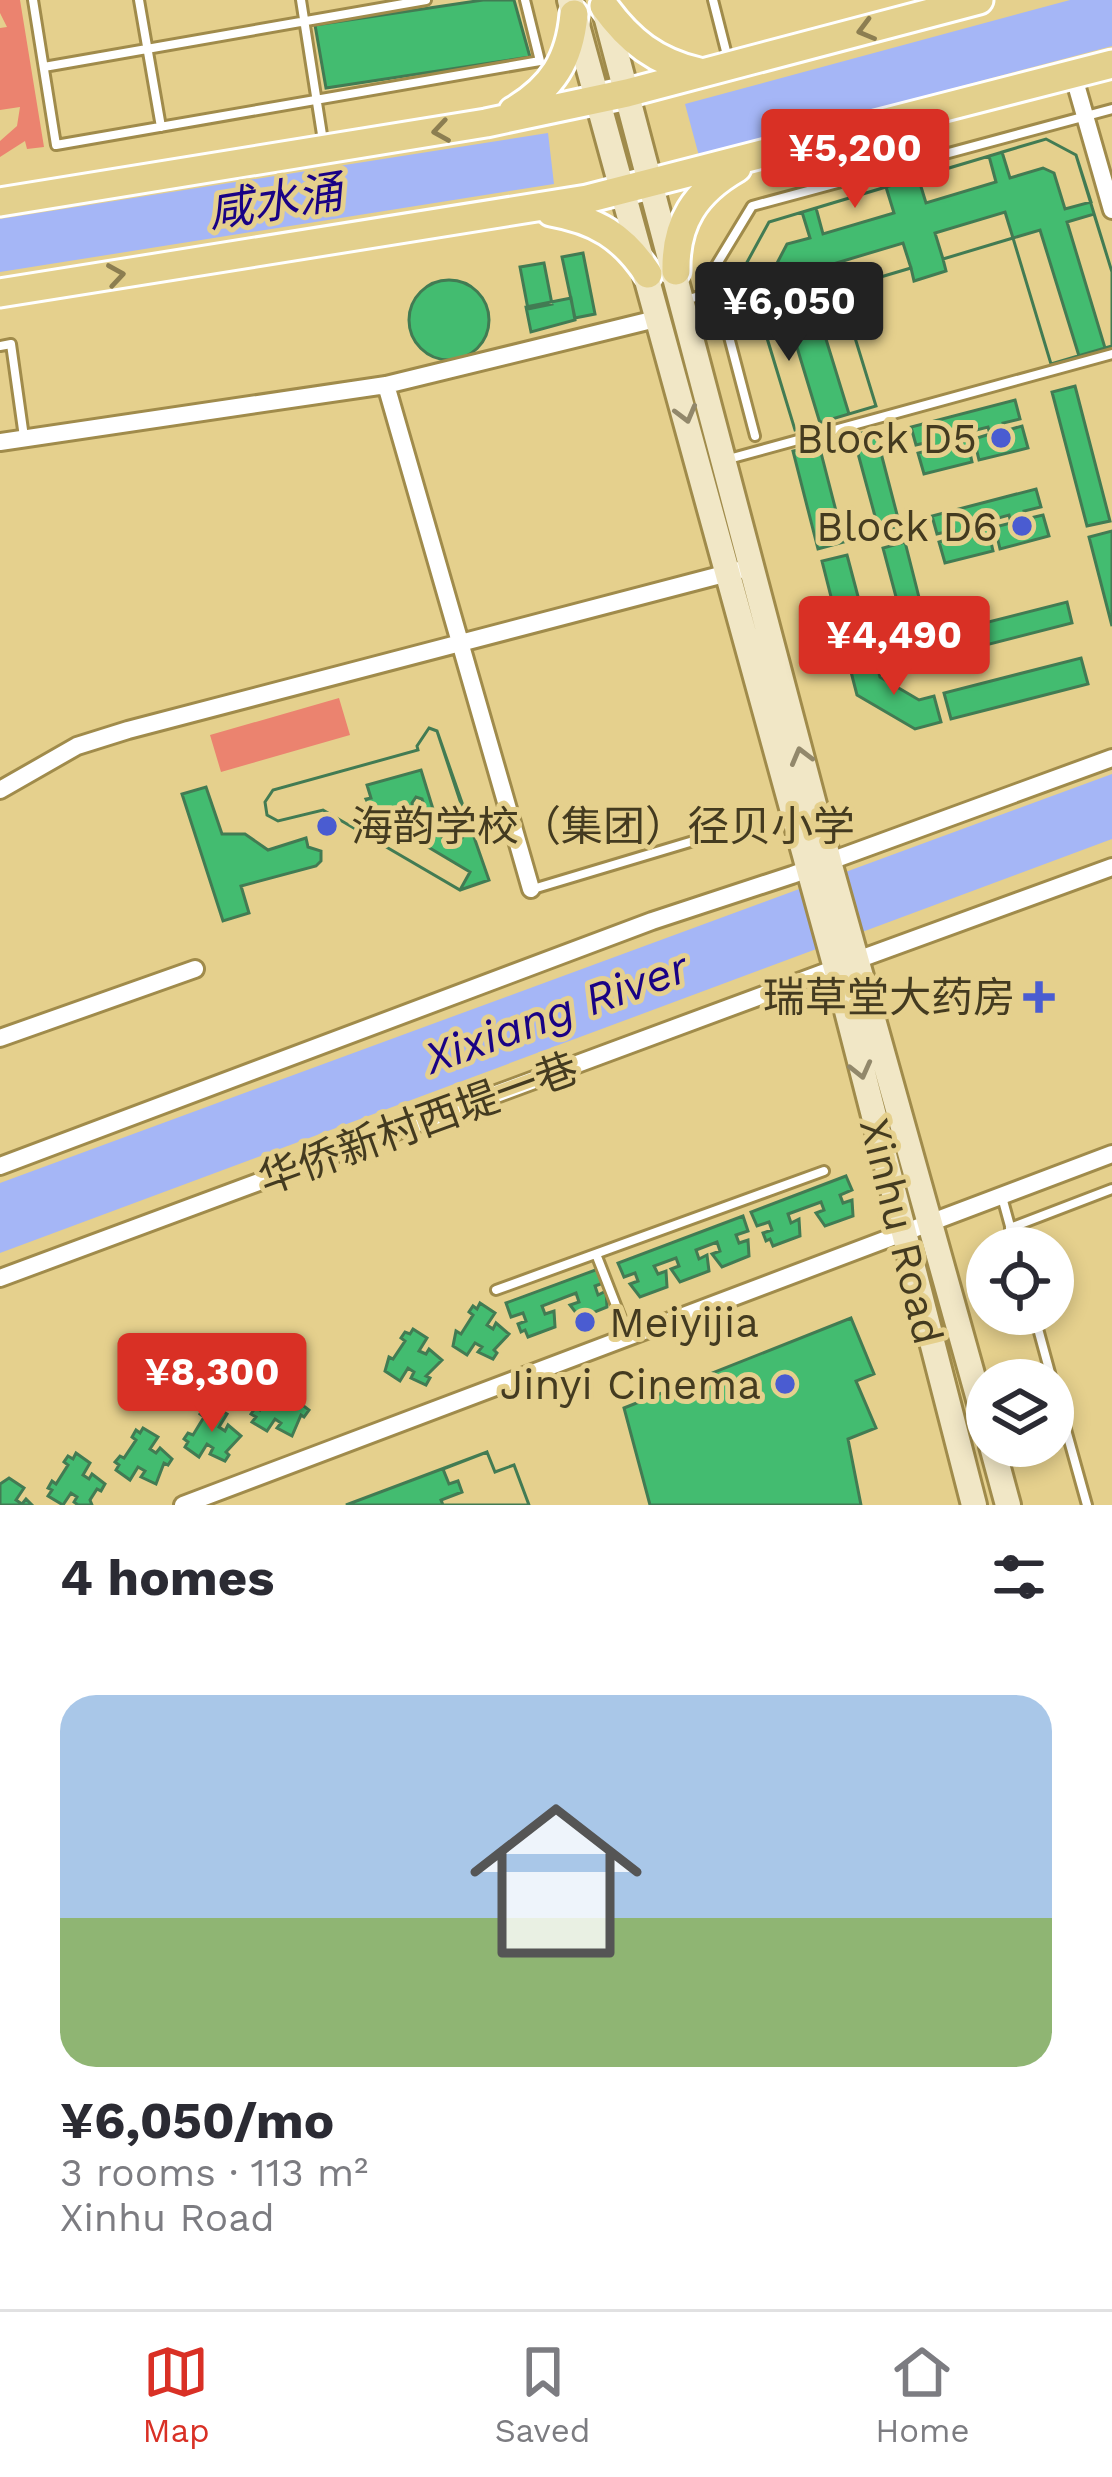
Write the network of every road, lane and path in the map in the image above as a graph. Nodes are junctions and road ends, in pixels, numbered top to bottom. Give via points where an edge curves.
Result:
1 (32, 0) edge
2 (139, 0) edge
3 (301, 0) edge
4 (426, 0) edge
5 (525, 0) edge
6 (979, 0) edge
7 (715, 2) edge
8 (603, 3) edge
9 (572, 7) edge
10 (304, 20) junction
11 (148, 48) junction
12 (1112, 64) edge
13 (43, 67) junction
14 (717, 70) junction
15 (1072, 74) junction
16 (627, 93) junction
17 (317, 100) junction
18 (597, 100) junction
19 (1112, 109) edge
20 (1085, 116) junction
21 (486, 123) junction
22 (161, 127) junction
23 (325, 149) junction
24 (761, 155) junction
25 (652, 184) junction
26 (622, 192) junction
27 (0, 202) edge
28 (529, 209) junction
29 (1112, 210) edge
30 (662, 273) junction
31 (717, 291) junction
32 (0, 293) edge
33 (684, 301) junction
34 (660, 318) junction
35 (0, 346) edge
36 (1112, 354) edge
37 (386, 386) junction
38 (755, 436) dead end
39 (24, 439) junction
40 (0, 442) edge
41 (724, 461) junction
42 (740, 570) junction
43 (457, 642) junction
44 (1112, 758) edge
45 (0, 790) edge
46 (710, 836) dead end
47 (1112, 868) edge
48 (820, 869) junction
49 (531, 889) joint
50 (845, 958) junction
51 (195, 968) dead end
52 (0, 1038) edge
53 (1112, 1154) edge
54 (0, 1166) edge
55 (824, 1171) dead end
56 (1112, 1190) edge
57 (1001, 1195) junction
58 (930, 1222) junction
59 (1010, 1227) edge
60 (1013, 1227) edge
61 (902, 1232) junction
62 (596, 1254) junction
63 (0, 1278) edge
64 (496, 1290) dead end
65 (628, 1336) junction
66 (968, 1359) edge
67 (1074, 1458) edge
68 (998, 1467) edge
69 (183, 1505) edge
70 (974, 1505) edge
71 (1008, 1505) edge
72 (1087, 1505) edge

1 - 13 lane
2 - 11 lane
3 - 10 lane
4 - 10 lane
5 - 17 lane via 540,61
6 -> 14 main road
7 - 14 lane
8 - 14 main road via 645,51 680,68
8 - 16 main road
9 - 18 main road
9 - 21 main road via 568,51 547,86
10 - 11 lane
10 - 17 lane
11 - 13 lane
11 - 22 lane
12 - 15 main road
13 - 22 lane via 56,145
14 - 16 main road
15 - 20 street
15 - 24 main road
16 - 18 main road
16 - 25 main road
17 - 22 lane
17 - 23 lane
18 - 21 main road
18 - 26 main road
19 - 20 lane
20 - 29 street
20 - 31 lane via 752,206 712,272
21 -> 23 main road
23 - 27 main road
24 - 25 main road
24 - 30 main road via 697,197
25 - 26 main road
25 - 30 main road
26 - 28 main road
26 - 30 main road
28 - 30 main road via 604,227
32 -> 28 main road
30 - 33 main road
30 - 34 main road
31 - 33 lane
31 - 38 lane
33 - 41 main road
34 - 37 street
34 -> 42 main road
35 - 39 lane via 11,344
36 - 41 lane
37 - 39 street
37 - 43 street
39 - 40 street
41 - 42 main road
42 - 43 street
42 - 48 main road
43 - 45 street via 77,746
43 - 49 street
44 - 48 street
46 - 49 lane
47 - 50 street, 华侨新村西堤一巷
48 - 50 main road
48 - 54 street via 652,921
50 - 58 main road, Xinhu Road
50 -> 61 main road, Xinhu Road
50 - 63 street, 华侨新村西堤一巷
51 - 52 street
53 - 57 street
55 - 62 lane
56 - 60 lane
57 - 58 street
57 - 59 lane
58 - 61 street
58 - 66 main road, Xinhu Road
61 - 65 street
61 - 70 main road, Xinhu Road
62 - 64 lane
62 - 65 lane
65 - 69 street
67 - 72 lane
68 - 71 main road

